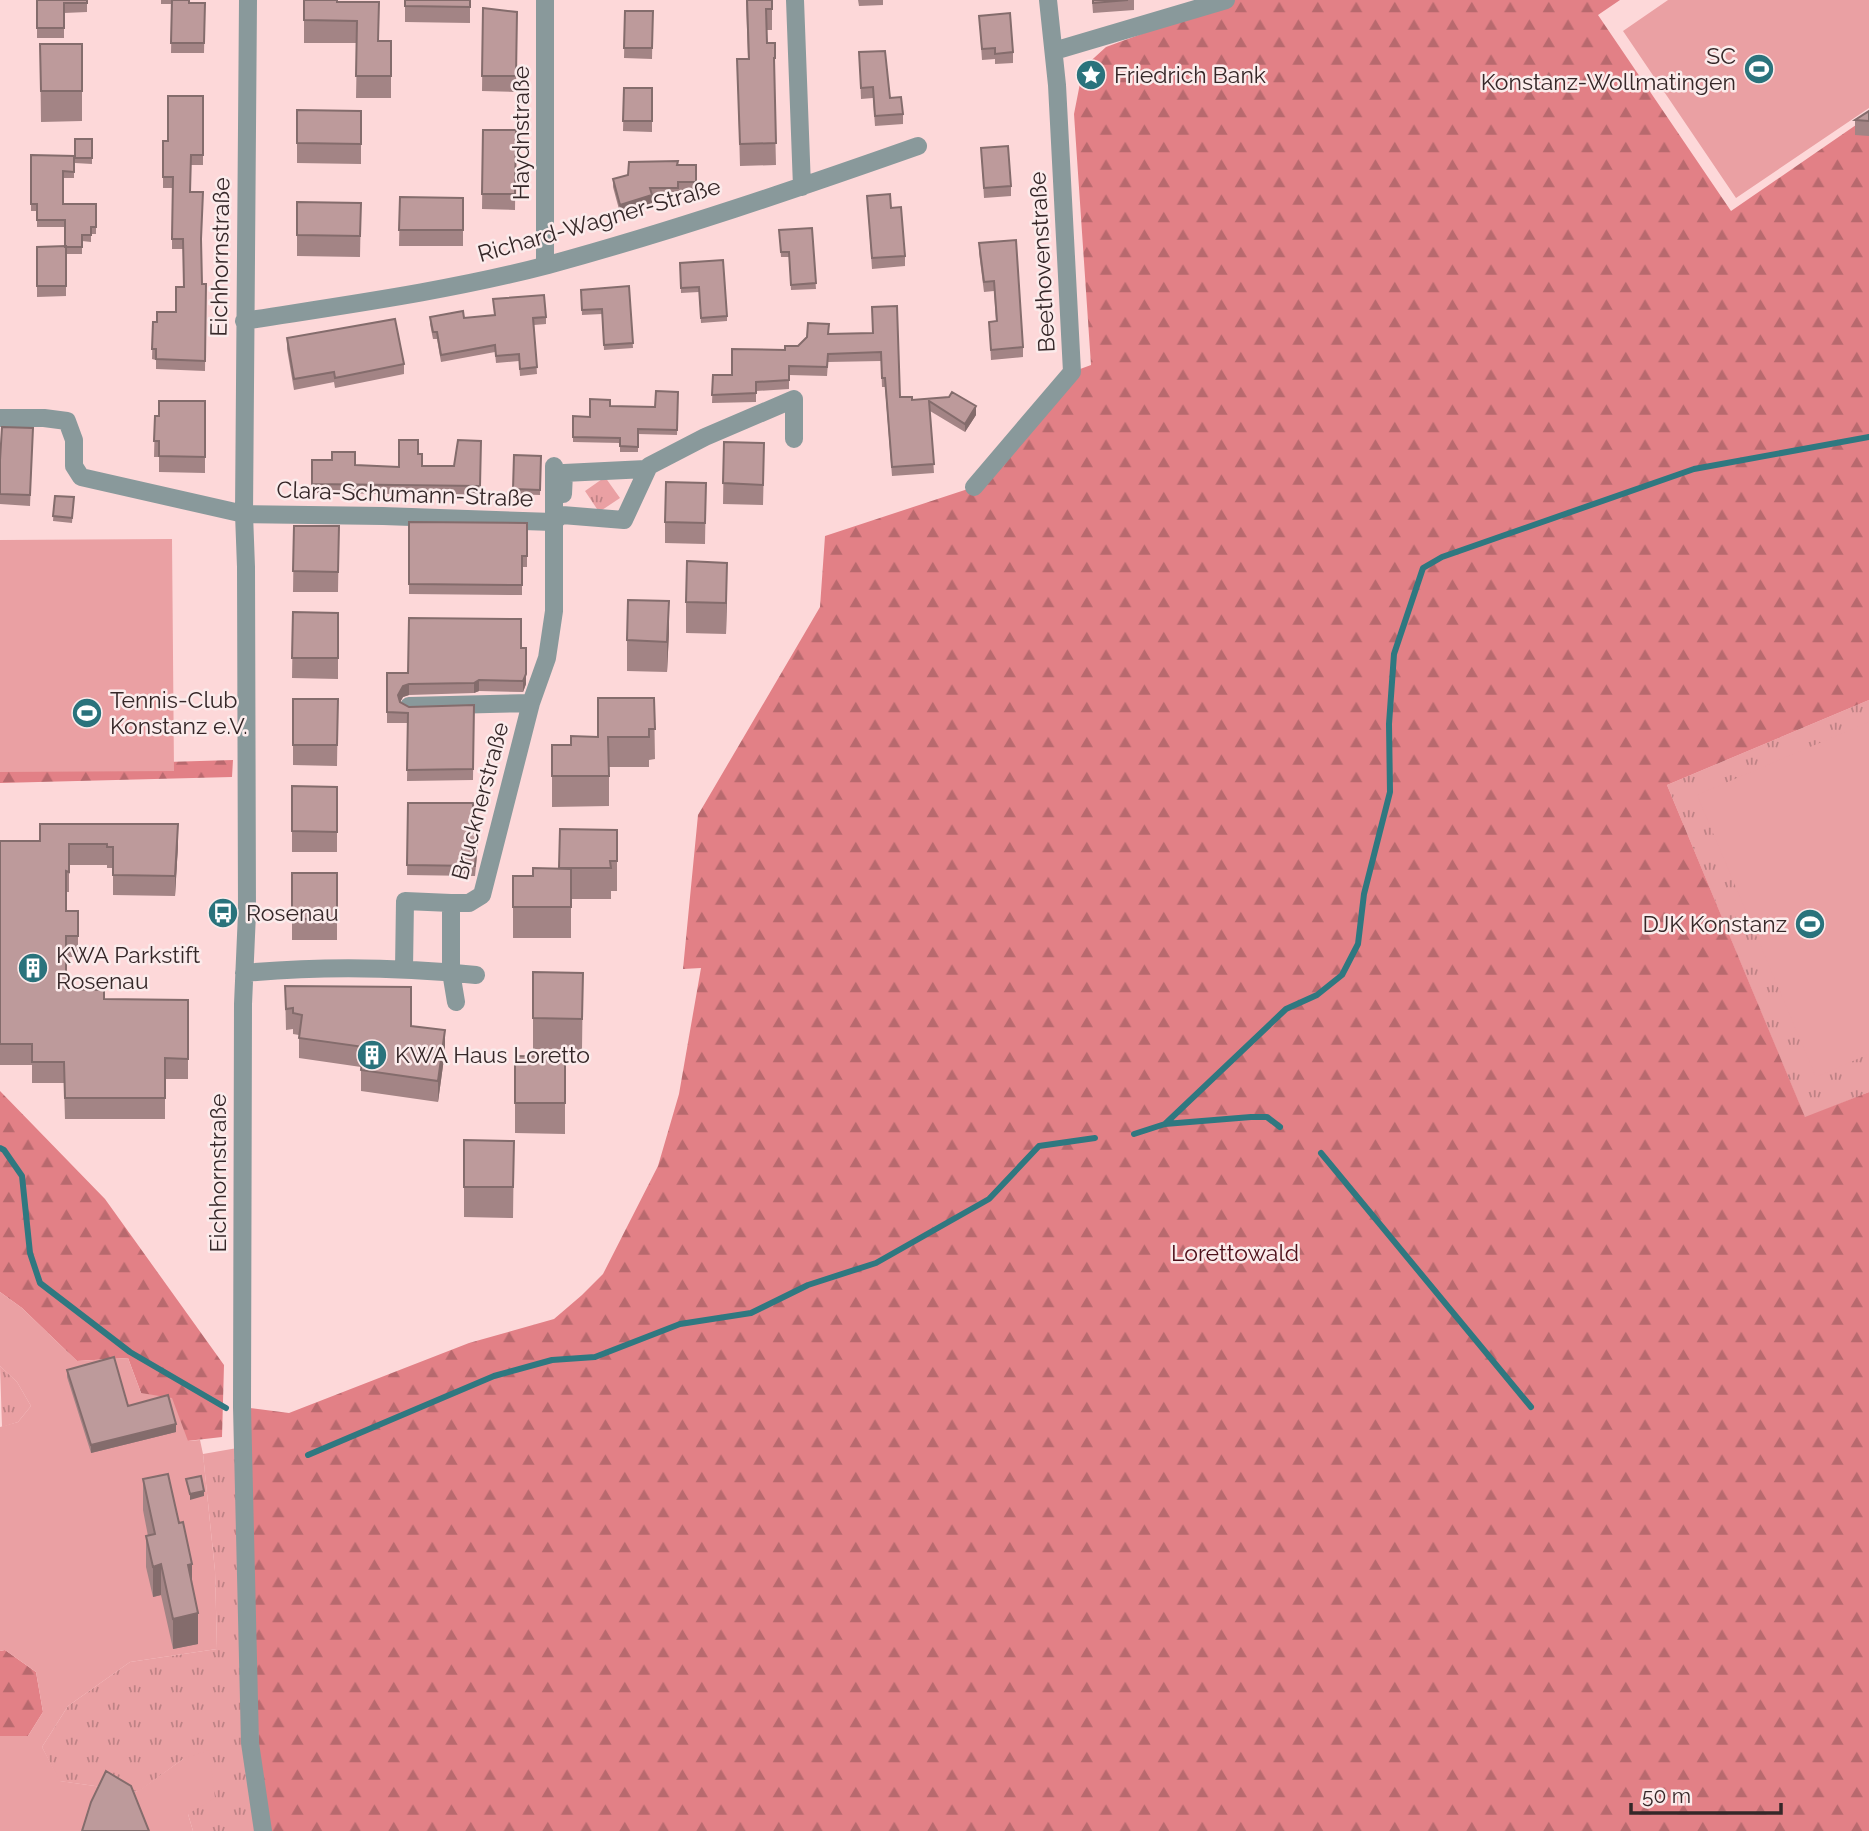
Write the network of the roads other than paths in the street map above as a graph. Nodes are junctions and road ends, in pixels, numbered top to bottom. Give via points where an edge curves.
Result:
1 (248, 0) edge
2 (545, 0) edge
3 (795, 0) edge
4 (1048, 0) edge
5 (1226, 0) edge
6 (1054, 51) junction
7 (918, 146) dead end
8 (802, 187) junction
9 (545, 265) junction
10 (244, 321) junction
11 (0, 418) edge
12 (794, 439) dead end
13 (554, 466) dead end
14 (646, 469) junction
15 (974, 487) dead end
16 (244, 514) junction
17 (558, 519) junction
18 (531, 703) junction
19 (410, 706) edge
20 (451, 903) junction
21 (404, 969) junction
22 (451, 972) junction
23 (244, 973) junction
24 (476, 975) dead end
25 (456, 1002) dead end
26 (262, 1831) edge

1 - 10 street, Eichhornstraße
2 - 9 street, Haydnstraße
3 - 8 street
4 - 6 street, Beethovenstraße
5 - 6 street
6 - 15 street, Beethovenstraße via 1072,372
7 - 8 street, Richard-Wagner-Straße
8 - 9 street, Richard-Wagner-Straße
9 - 10 street, Richard-Wagner-Straße
10 - 16 street, Eichhornstraße
11 - 16 street via 67,421 74,440 74,466 82,477
12 - 14 street, Clara-Schumann-Straße via 794,400
13 - 17 street, Brucknerstraße
14 - 17 street, Clara-Schumann-Straße via 624,520
14 - 17 street, Clara-Schumann-Straße via 564,473
16 - 17 street, Clara-Schumann-Straße
16 - 23 street, Eichhornstraße
17 - 18 street, Brucknerstraße via 554,611 547,658
18 - 19 street, Brucknerstraße
18 - 20 street, Brucknerstraße via 482,895 469,904
20 - 21 street via 405,901
20 - 22 street, Brucknerstraße
21 - 22 street
21 - 23 street
22 - 24 street
22 - 25 street, Brucknerstraße
23 - 26 street, Eichhornstraße via 243,1447 250,1743

